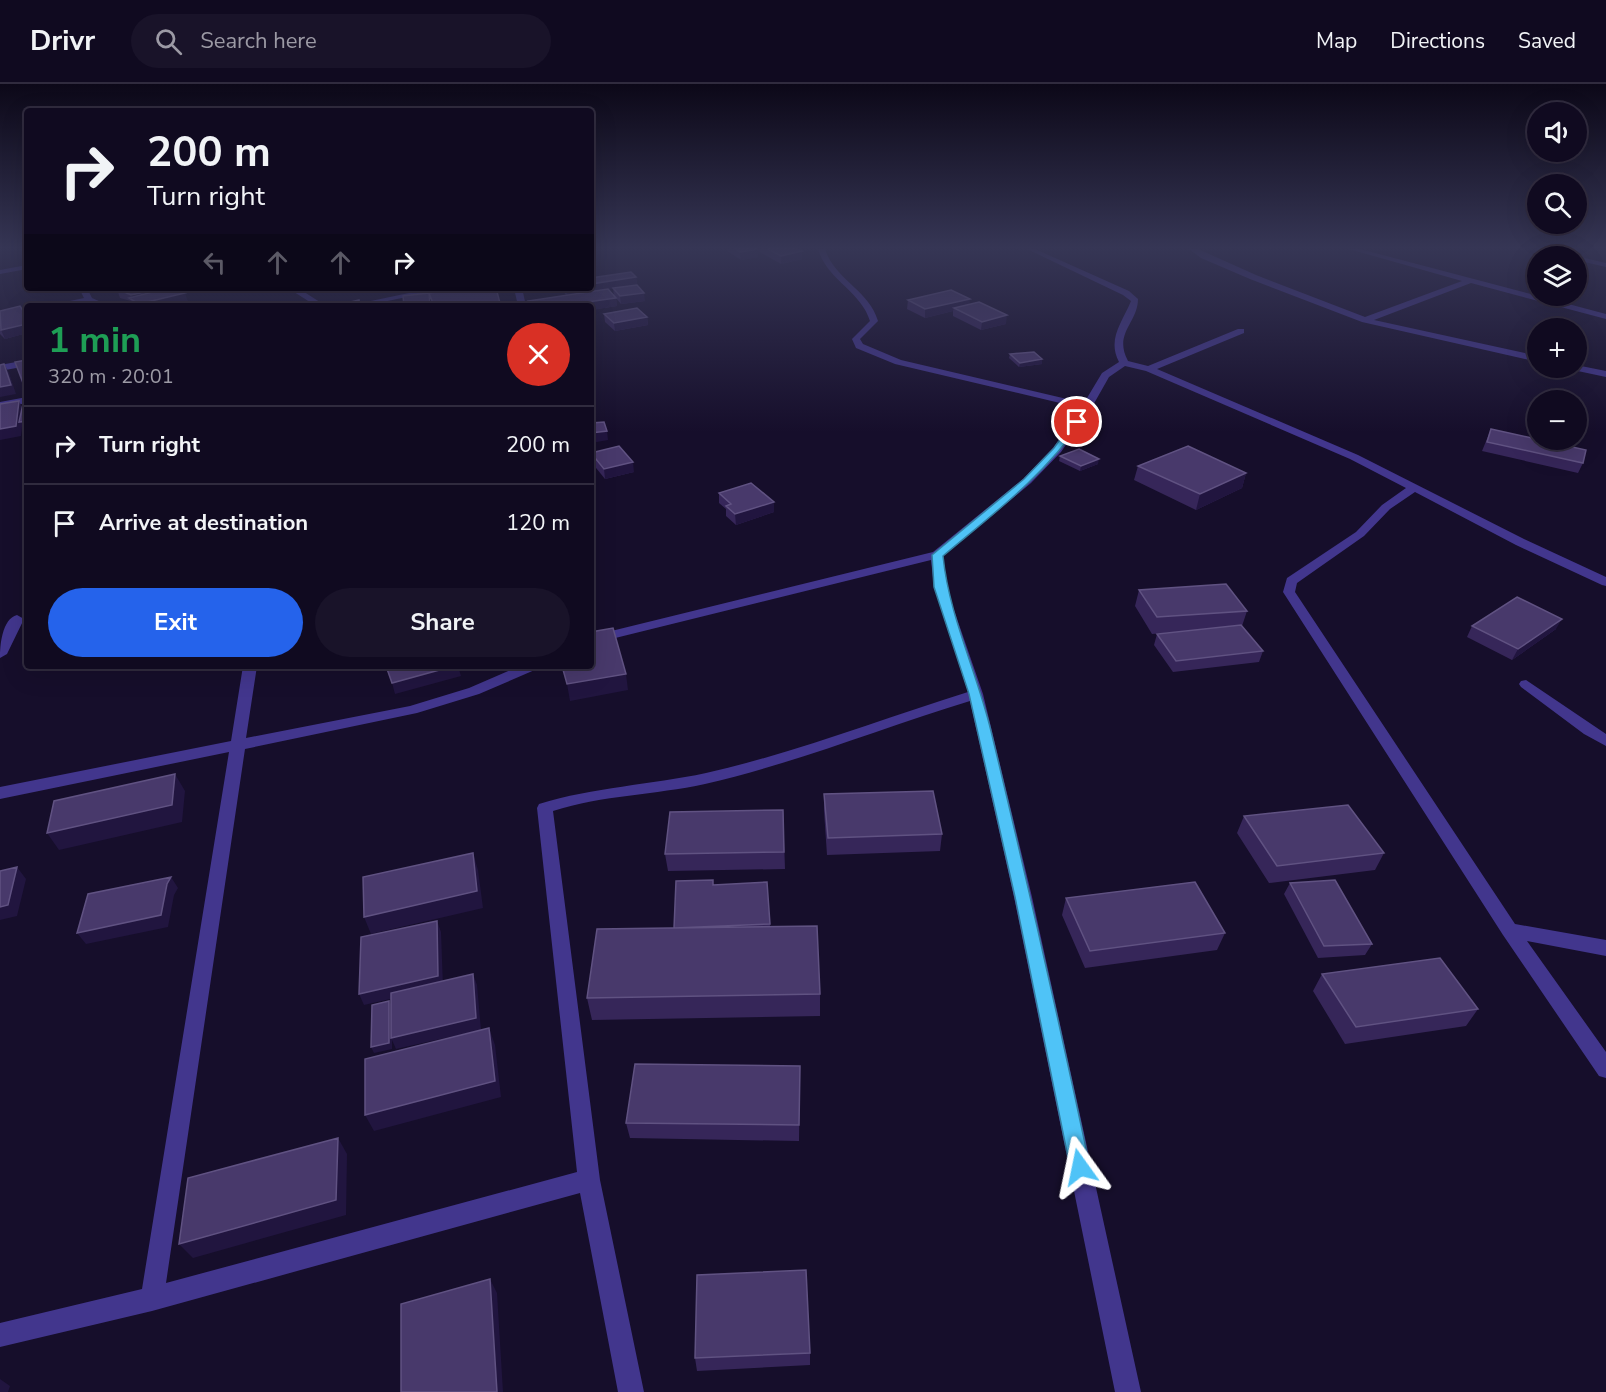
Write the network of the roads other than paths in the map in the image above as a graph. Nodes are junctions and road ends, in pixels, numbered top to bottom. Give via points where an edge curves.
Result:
1 (24, 310) edge
2 (870, 310) edge
3 (1131, 310) edge
4 (1339, 310) edge
5 (1392, 310) edge
6 (1583, 310) edge
7 (0, 314) edge
8 (1606, 316) edge
9 (1365, 320) junction
10 (1242, 331) dead end
11 (1527, 357) edge
12 (1124, 363) junction
13 (24, 364) edge
14 (0, 368) edge
15 (1149, 369) junction
16 (1587, 370) edge
17 (1606, 374) edge
18 (24, 401) edge
19 (0, 405) edge
20 (1088, 407) junction
21 (1414, 488) junction
22 (938, 555) junction
23 (1606, 582) edge
24 (22, 618) edge
25 (0, 622) edge
26 (594, 639) edge
27 (0, 654) edge
28 (250, 669) edge
29 (524, 669) edge
30 (1526, 684) dead end
31 (975, 694) junction
32 (1606, 741) edge
33 (239, 743) junction
34 (0, 793) edge
35 (1509, 930) junction
36 (1606, 948) edge
37 (1606, 1069) edge
38 (589, 1180) junction
39 (152, 1299) junction
40 (0, 1335) edge
41 (631, 1392) edge
42 (1128, 1392) edge

1 - 7 street
2 - 20 street via 874,321 856,339 860,345 898,362
3 - 12 street via 1117,339 1117,352
4 - 9 street
5 - 9 street
6 - 8 street
9 - 11 street
10 - 15 street
12 - 15 street
12 - 20 street via 1105,375
13 - 14 street
15 - 21 street via 1354,457
16 - 17 street
18 - 19 street
20 - 22 street via 1057,450 1027,481
21 - 23 street
21 - 35 street via 1386,507 1360,534 1291,581 1289,592
22 - 26 street
22 - 31 street via 940,587
24 - 25 street
24 - 27 street
28 - 33 street
29 - 33 street via 474,691 412,710
30 - 32 street
31 - 38 street via 704,778 571,798 545,808
31 - 42 street via 1023,897
33 - 34 street
33 - 39 street
35 - 36 street
35 - 37 street
38 - 39 street
38 - 41 street
39 - 40 street

